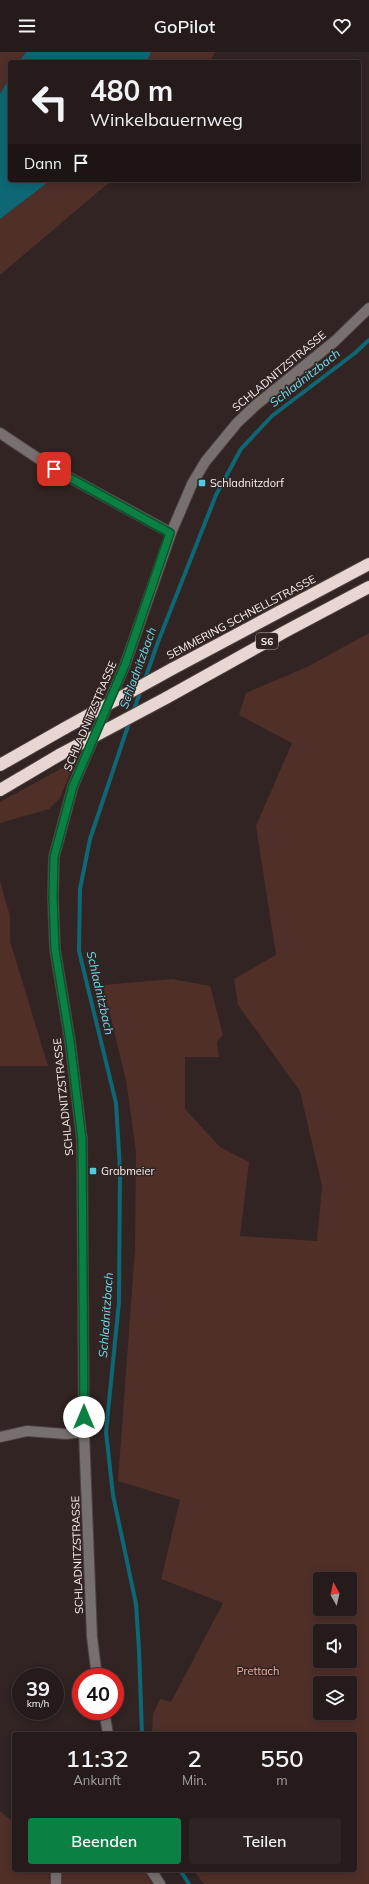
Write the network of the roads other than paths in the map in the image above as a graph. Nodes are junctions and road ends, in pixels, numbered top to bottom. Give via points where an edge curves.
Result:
1 (369, 308) edge
2 (0, 433) edge
3 (170, 533) junction
4 (369, 564) edge
5 (369, 587) edge
6 (0, 765) edge
7 (0, 790) edge
8 (84, 1432) junction
9 (0, 1437) edge
10 (96, 1668) edge
11 (106, 1720) edge
12 (108, 1732) edge
13 (56, 1872) edge
14 (152, 1872) edge
15 (56, 1884) edge
16 (160, 1884) edge

1 - 3 street, SCHLADNITZSTRASSE via 335,341 237,423 205,462
2 - 3 street via 54,469
3 - 8 street, SCHLADNITZSTRASSE via 125,665 73,786 54,857 55,949 82,1140
4 - 6 highway, SEMMERING SCHNELLSTRASSE / S6, bridge via 172,669
5 - 7 highway, S6, bridge via 61,754
8 - 9 street via 66,1434 27,1431
8 - 10 street, SCHLADNITZSTRASSE via 92,1637
11 - 12 street
13 - 15 street
14 - 16 street

